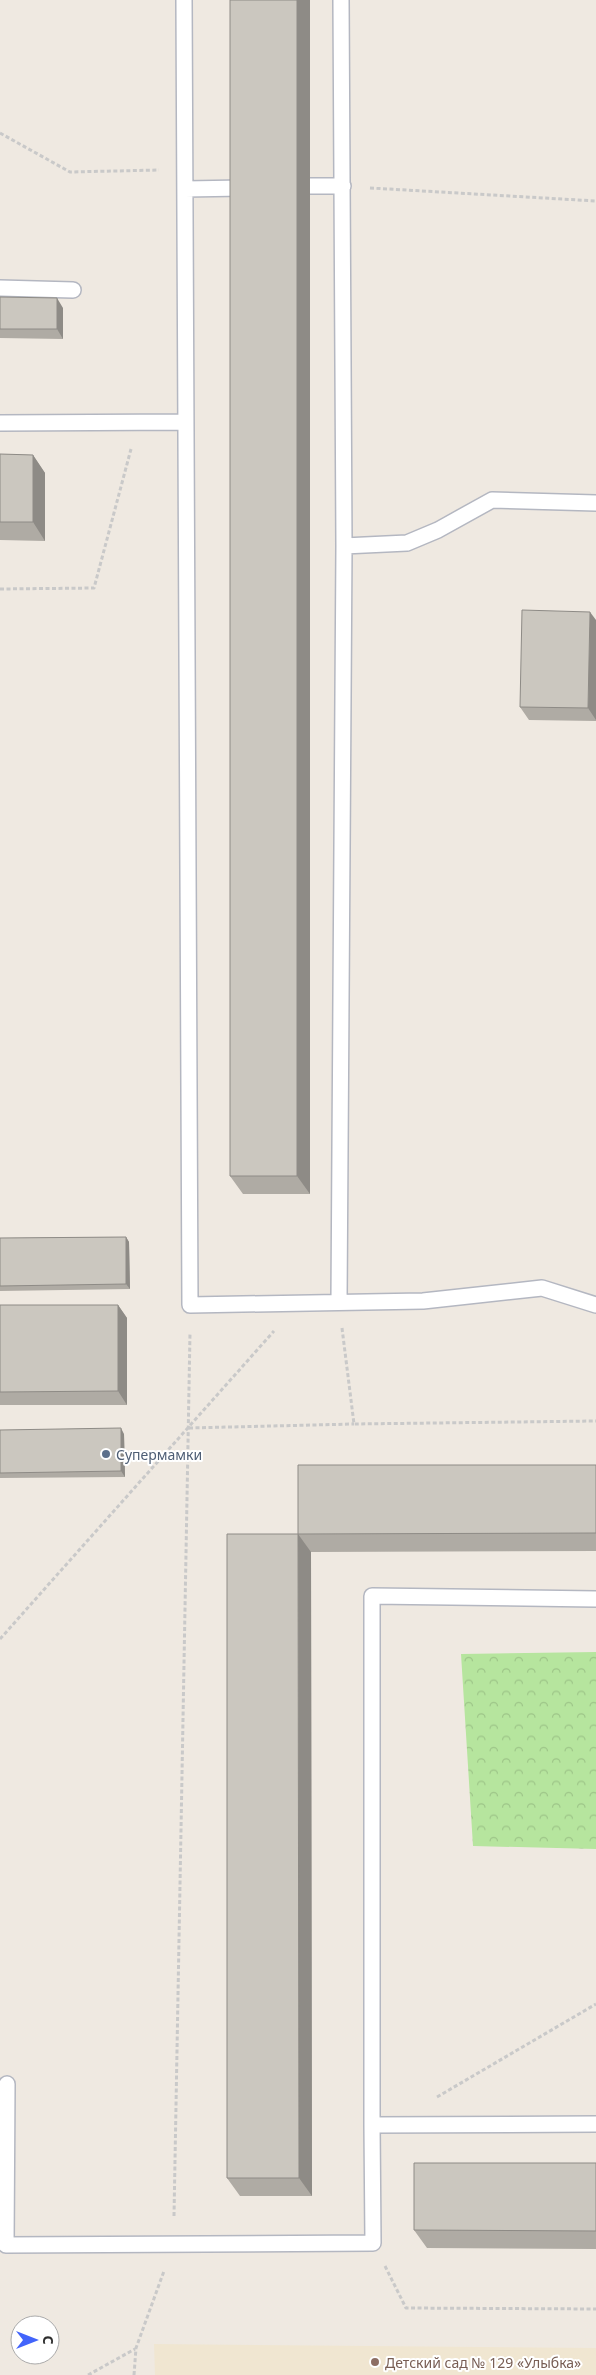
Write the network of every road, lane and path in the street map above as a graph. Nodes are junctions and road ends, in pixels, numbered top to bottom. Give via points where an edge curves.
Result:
1 (184, 0) edge
2 (341, 0) edge
3 (0, 133) edge
4 (185, 170) junction
5 (310, 186) dead end
6 (343, 186) junction
7 (242, 188) edge
8 (185, 189) junction
9 (596, 202) edge
10 (0, 288) edge
11 (73, 290) dead end
12 (138, 422) junction
13 (186, 422) junction
14 (0, 424) edge
15 (596, 503) edge
16 (344, 546) junction
17 (0, 589) edge
18 (339, 1301) junction
19 (298, 1304) junction
20 (190, 1305) junction
21 (596, 1305) edge
22 (596, 1421) edge
23 (354, 1424) junction
24 (188, 1428) junction
25 (596, 1600) edge
26 (0, 1639) edge
27 (596, 2004) edge
28 (7, 2084) dead end
29 (433, 2099) dead end
30 (596, 2124) edge
31 (372, 2125) junction
32 (373, 2243) junction
33 (174, 2244) junction
34 (596, 2309) edge
35 (136, 2348) junction
36 (88, 2375) edge
37 (134, 2375) edge

1 - 4 lane
2 - 6 lane
3 - 4 path via 70,172
4 - 8 lane
5 - 6 lane
6 - 9 path
6 - 16 lane
7 - 8 lane
8 - 13 lane
10 - 11 lane
12 - 13 lane
12 - 14 lane
12 - 17 path via 94,588
13 - 20 lane
15 - 16 lane via 492,500 407,543
16 - 18 lane
18 - 19 lane
18 - 21 lane via 424,1301 542,1288
18 - 23 path
19 - 20 lane
19 - 24 path
20 - 24 path
22 - 23 path
23 - 24 path
24 - 26 path
24 - 33 path
25 - 31 lane via 372,1596
27 - 29 path
28 - 33 lane via 6,2245
30 - 31 lane
31 - 32 lane
32 - 33 lane
32 - 34 path via 406,2308
33 - 35 path
35 - 36 path
35 - 37 path

